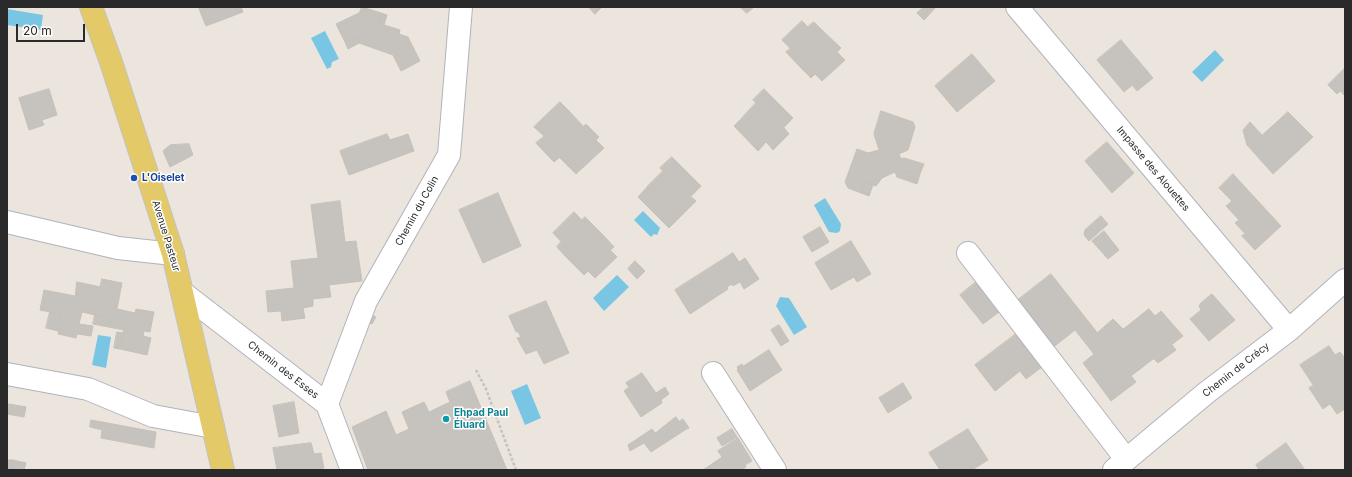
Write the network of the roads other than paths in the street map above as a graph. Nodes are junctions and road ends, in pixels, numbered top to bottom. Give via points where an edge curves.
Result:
1 (91, 7) edge
2 (461, 7) edge
3 (1017, 7) edge
4 (7, 222) edge
5 (968, 253) dead end
6 (173, 254) junction
7 (1343, 287) edge
8 (183, 293) junction
9 (1289, 330) junction
10 (713, 373) dead end
11 (7, 374) edge
12 (327, 404) junction
13 (213, 427) junction
14 (1120, 465) edge
15 (223, 470) edge
16 (352, 470) edge
17 (775, 470) edge

1 - 6 main road, Avenue Pasteur
2 - 12 street, Chemin du Colin via 449,155 366,301
3 - 9 street, Impasse des Alouettes
4 - 6 street via 118,248
5 - 14 street, Chemin de Crécy
6 - 8 main road, Avenue Pasteur
7 - 9 street, Chemin de Crécy
8 - 12 street, Chemin des Esses
8 - 13 main road, Avenue Pasteur
9 - 14 street, Chemin de Crécy via 1206,393
10 - 17 street
11 - 13 street via 88,390 153,416
12 - 16 street, Chemin des Esses
13 - 15 main road, Avenue Pasteur

